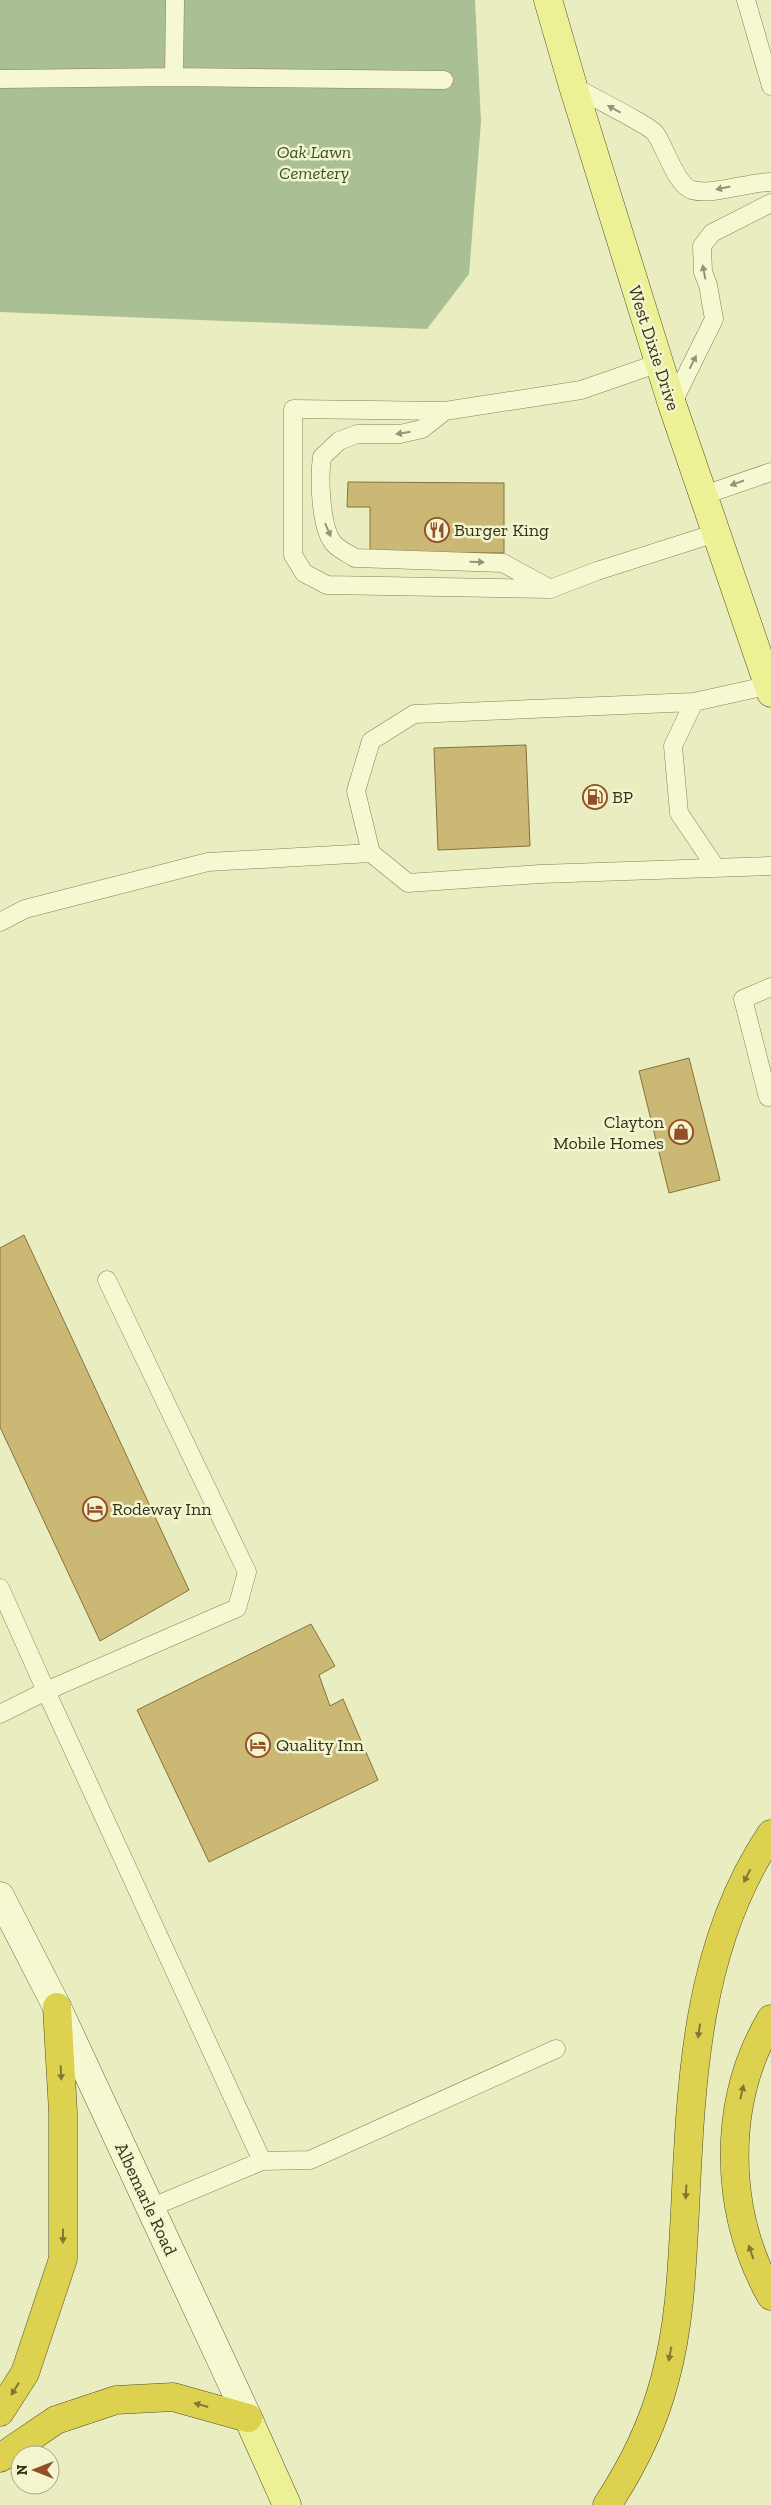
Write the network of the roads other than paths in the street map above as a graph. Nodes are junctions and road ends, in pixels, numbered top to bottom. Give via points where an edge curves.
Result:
1 (175, 0) edge
2 (548, 0) edge
3 (746, 0) edge
4 (174, 77) junction
5 (0, 79) edge
6 (444, 80) dead end
7 (573, 86) junction
8 (771, 86) edge
9 (771, 182) edge
10 (771, 203) edge
11 (659, 363) junction
12 (672, 404) junction
13 (445, 412) junction
14 (771, 472) edge
15 (704, 495) junction
16 (716, 533) junction
17 (550, 589) junction
18 (770, 688) edge
19 (694, 702) junction
20 (371, 852) junction
21 (771, 866) edge
22 (716, 868) junction
23 (0, 922) edge
24 (771, 987) edge
25 (771, 1096) edge
26 (107, 1280) dead end
27 (0, 1588) edge
28 (46, 1691) junction
29 (0, 1714) edge
30 (771, 1834) edge
31 (0, 1896) edge
32 (57, 2007) junction
33 (771, 2018) edge
34 (556, 2049) dead end
35 (262, 2161) junction
36 (150, 2208) junction
37 (771, 2296) edge
38 (0, 2412) edge
39 (248, 2418) junction
40 (0, 2458) edge
41 (287, 2505) edge
42 (607, 2505) edge

1 - 4 lane
2 - 7 main road, West Dixie Drive
3 - 8 lane
4 - 5 lane
4 - 6 lane
9 -> 7 lane via 751,182 708,191 691,190 682,184 654,132
7 - 11 main road, West Dixie Drive
12 -> 10 lane via 714,320 703,272 702,246 712,233
11 - 12 main road, West Dixie Drive
11 - 13 lane via 582,390
12 - 15 main road, West Dixie Drive
13 -> 17 lane via 422,429 400,434 357,434 339,441 322,458 319,480 324,521 335,545 355,558 502,564
13 - 17 lane via 293,408 293,555 304,573 328,585
14 -> 15 lane
15 - 16 main road, West Dixie Drive
16 - 17 lane
16 - 18 main road, West Dixie Drive
18 - 19 lane
19 - 20 lane via 414,714 371,741 356,790
19 - 22 lane via 674,746 679,813
20 - 22 lane via 408,883 540,874
20 - 23 lane via 208,862 25,909
21 - 22 lane
24 - 25 lane via 743,999 768,1096
26 - 28 lane via 247,1572 237,1608
27 - 28 lane
28 - 29 lane
28 - 35 lane
30 -> 42 highway via 733,1904 705,1997 694,2070 682,2279 666,2378 634,2462
31 - 32 main road, Albemarle Road
32 - 36 main road, Albemarle Road
32 -> 38 highway via 63,2112 63,2258 25,2373
37 -> 33 highway via 752,2257 740,2220 735,2154 736,2120 743,2088 751,2060
34 - 35 lane via 310,2160
35 - 36 lane
36 - 39 main road, Albemarle Road
39 -> 40 highway via 172,2397 116,2400 56,2420
39 - 41 main road, Albemarle Road

